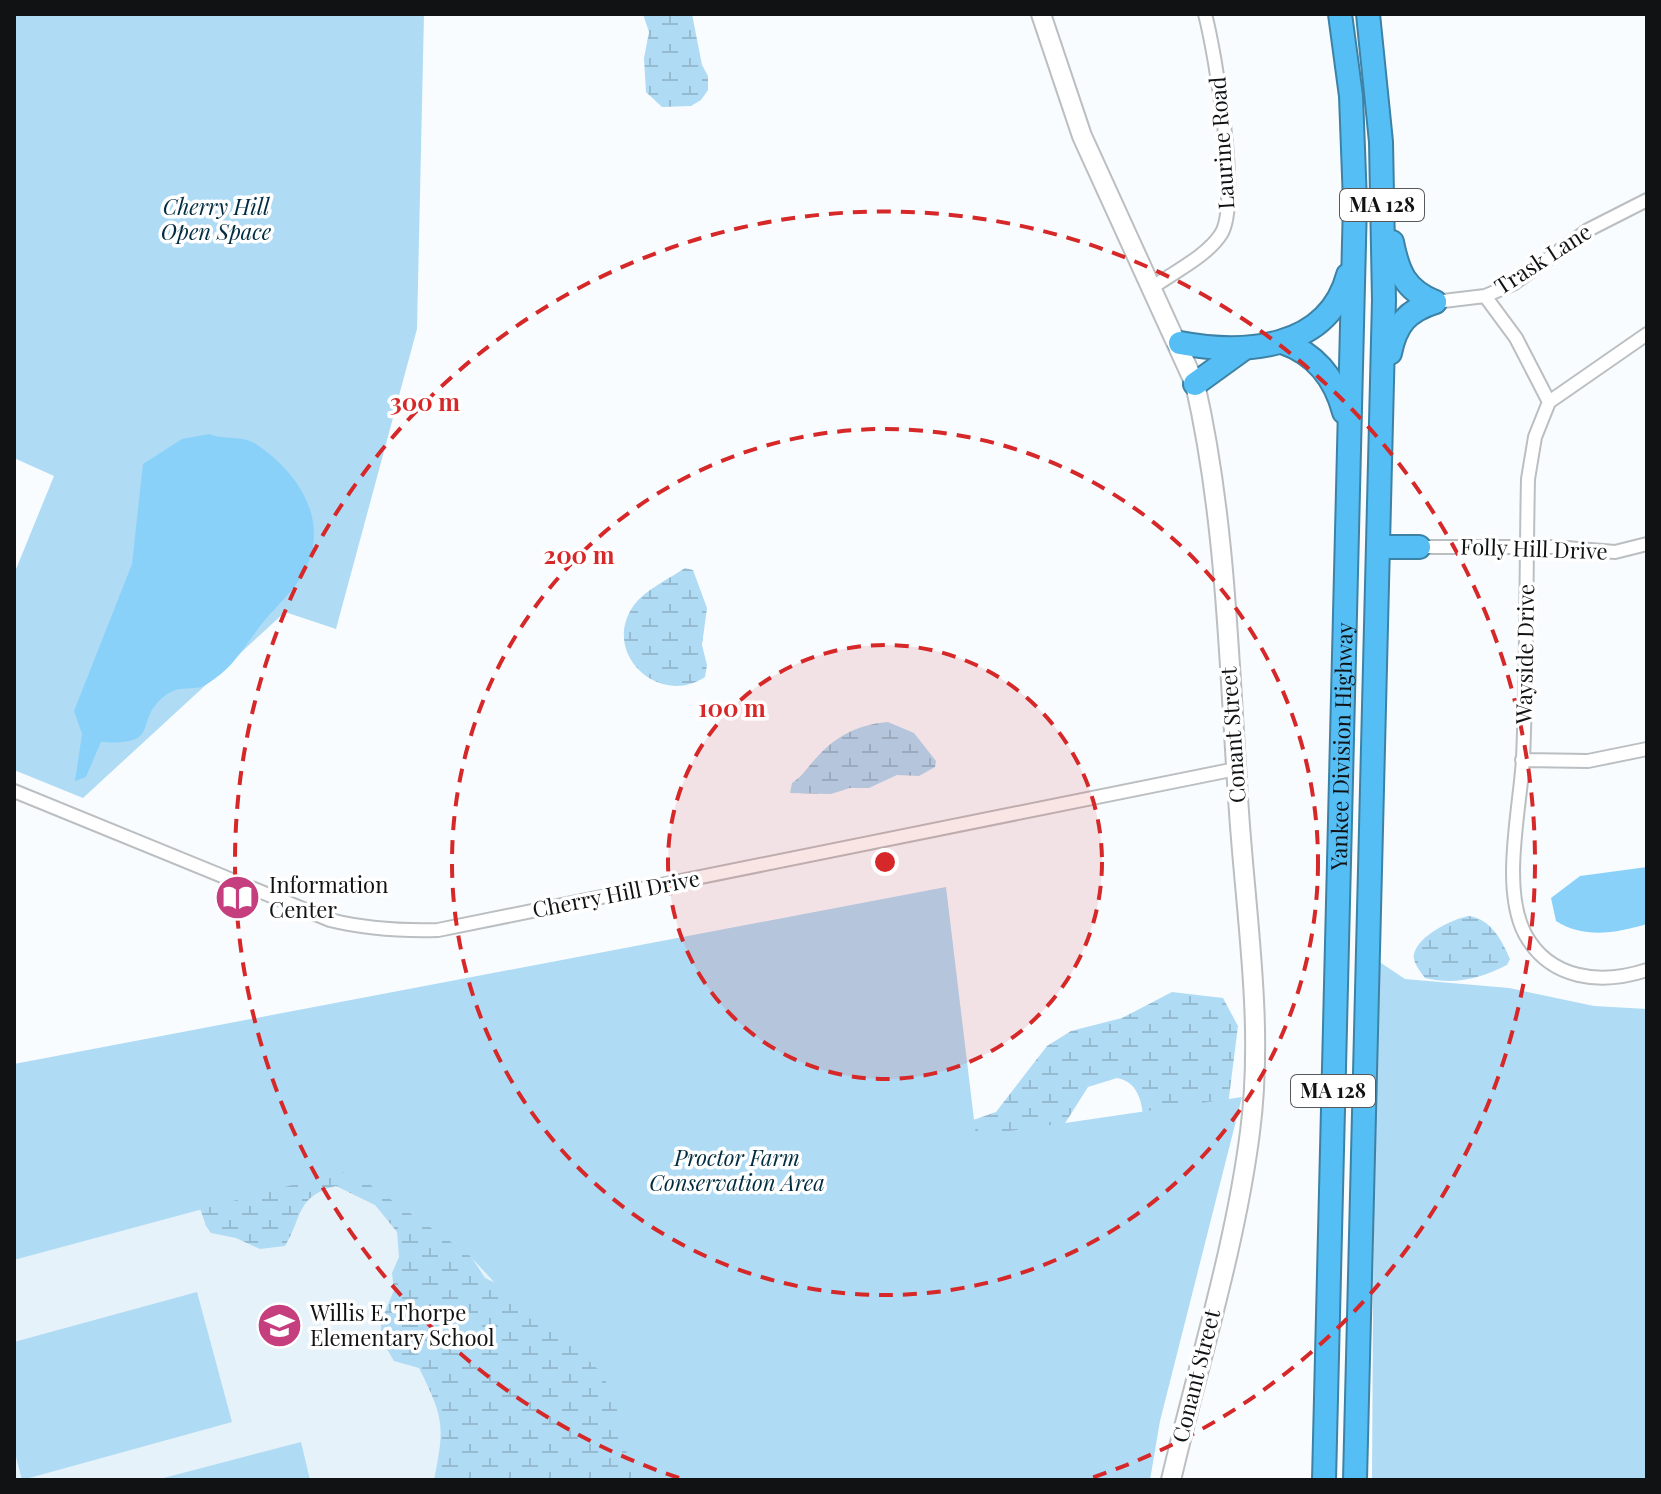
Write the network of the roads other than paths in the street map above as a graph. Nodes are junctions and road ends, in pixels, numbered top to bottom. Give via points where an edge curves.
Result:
1 (1041, 14) edge
2 (1205, 14) edge
3 (1340, 14) edge
4 (1368, 14) edge
5 (1382, 196) junction
6 (1647, 200) edge
7 (1354, 251) junction
8 (1153, 287) junction
9 (1485, 296) junction
10 (1435, 302) junction
11 (1647, 334) edge
12 (1282, 342) junction
13 (1180, 343) junction
14 (1242, 350) junction
15 (1195, 384) junction
16 (1381, 397) junction
17 (1549, 402) junction
18 (1348, 431) junction
19 (1647, 544) edge
20 (1378, 547) junction
21 (1419, 547) joint
22 (1527, 547) junction
23 (1647, 749) edge
24 (1522, 760) junction
25 (1236, 769) junction
26 (14, 791) edge
27 (1647, 970) edge
28 (1171, 1480) edge
29 (1324, 1480) edge
30 (1355, 1480) edge

1 - 8 main road, Conant Street via 1082,136
2 - 8 street, Laurine Road via 1224,130 1227,218 1222,234 1209,247
3 - 7 highway, Yankee Division Highway / MA 128 via 1352,120
4 - 5 highway, Yankee Division Highway / MA 128
5 - 10 highway via 1402,278 1410,289
5 - 16 highway, Yankee Division Highway / MA 128
6 - 9 street, Trask Lane via 1588,230 1513,284
7 - 12 highway via 1345,285 1327,318
7 - 18 highway, Yankee Division Highway / MA 128
8 - 13 main road, Conant Street
9 - 10 street, Trask Lane
9 - 17 street via 1516,338
10 - 16 highway via 1417,308 1399,324
11 - 17 street
12 - 14 highway
12 - 18 highway via 1306,353 1328,373
13 - 14 highway
13 - 15 main road, Conant Street
14 - 15 highway
15 - 25 main road, Conant Street via 1212,474
16 - 20 highway, Yankee Division Highway / MA 128
17 - 22 street, Wayside Drive via 1531,454
18 - 29 highway, Yankee Division Highway / MA 128
19 - 22 street, Folly Hill Drive via 1615,552
20 - 21 highway
20 - 30 highway, Yankee Division Highway / MA 128
21 - 22 street, Folly Hill Drive
22 - 24 street, Wayside Drive
23 - 24 street via 1588,761
24 - 27 street, Wayside Drive via 1514,871 1516,909 1525,934 1560,971 1611,979
25 - 26 street, Cherry Hill Drive via 438,930 401,931 330,920
25 - 28 main road, Conant Street via 1252,988 1250,1131

